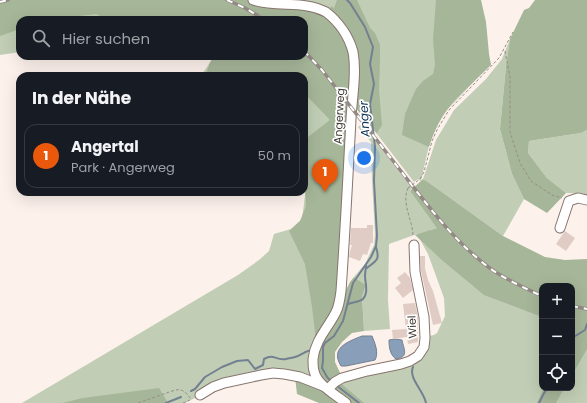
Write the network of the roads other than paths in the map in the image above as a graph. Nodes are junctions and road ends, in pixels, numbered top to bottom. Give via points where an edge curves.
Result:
1 (253, 0) edge
2 (587, 200) edge
3 (560, 228) dead end
4 (414, 244) road end
5 (314, 371) junction
6 (300, 377) junction
7 (329, 386) junction
8 (200, 395) road end
9 (346, 403) edge

1 - 5 street, Angerweg via 268,3 303,3 327,13 346,34 355,66 341,291 336,312 316,345
2 - 3 street via 578,198 569,201
4 - 7 street, Wiel via 415,272 424,317 424,347 418,356 410,361 361,372 342,378
5 - 6 street
5 - 7 street via 317,378
6 - 7 street
6 - 8 street via 273,373 261,375 219,385
7 - 9 street

